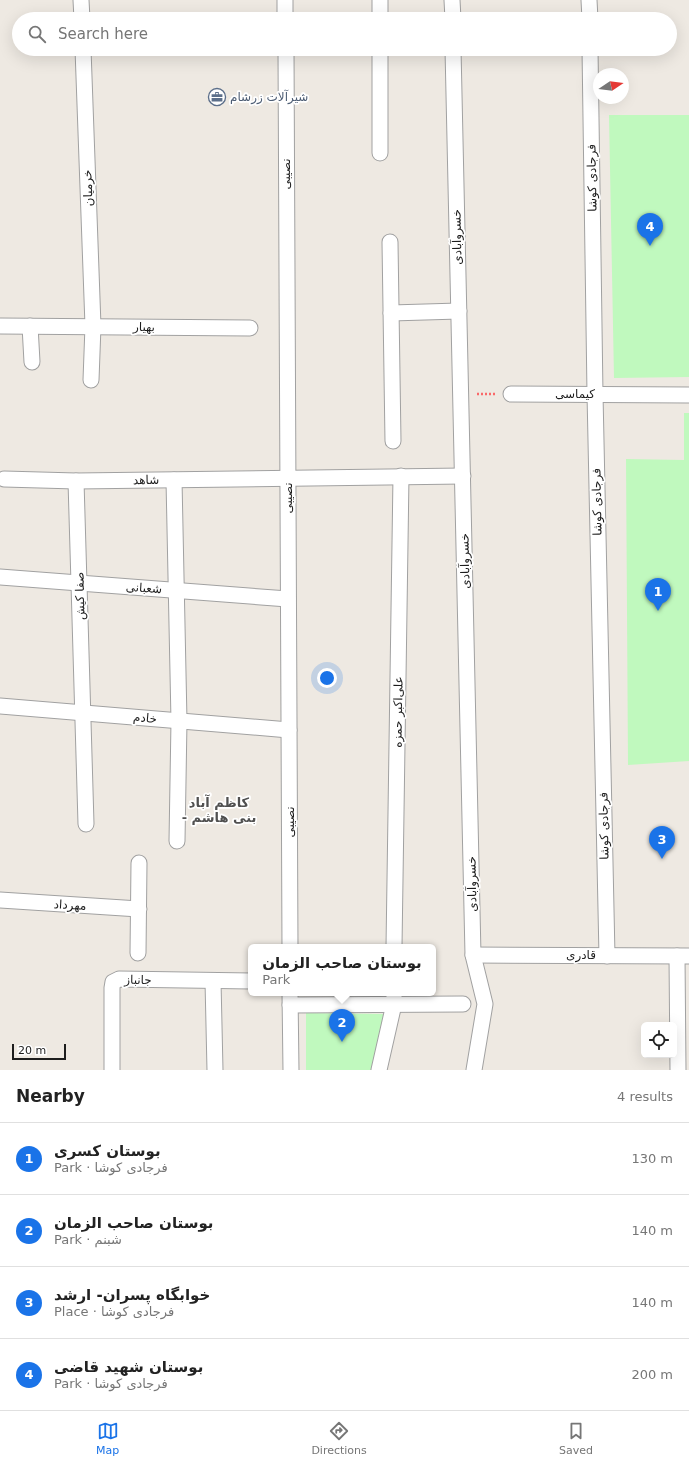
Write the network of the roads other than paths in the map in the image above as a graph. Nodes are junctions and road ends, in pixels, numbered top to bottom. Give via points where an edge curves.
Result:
1 (81, 0) edge
2 (285, 0) edge
3 (380, 0) edge
4 (452, 0) edge
5 (589, 0) edge
6 (82, 12) edge
7 (285, 12) edge
8 (380, 12) edge
9 (452, 12) edge
10 (590, 12) edge
11 (83, 56) edge
12 (286, 56) edge
13 (380, 56) edge
14 (453, 56) edge
15 (590, 56) edge
16 (380, 153) dead end
17 (390, 242) dead end
18 (459, 311) junction
19 (391, 313) junction
20 (0, 326) edge
21 (30, 326) junction
22 (93, 326) junction
23 (250, 328) dead end
24 (32, 362) dead end
25 (91, 380) dead end
26 (511, 394) road end
27 (595, 394) junction
28 (689, 395) edge
29 (393, 441) dead end
30 (401, 476) junction
31 (463, 476) junction
32 (4, 478) dead end
33 (288, 479) junction
34 (174, 480) junction
35 (76, 481) junction
36 (0, 577) edge
37 (80, 583) junction
38 (175, 590) junction
39 (288, 599) junction
40 (0, 706) edge
41 (82, 712) junction
42 (179, 721) junction
43 (289, 730) junction
44 (86, 824) dead end
45 (177, 841) dead end
46 (139, 863) dead end
47 (0, 900) edge
48 (139, 909) junction
49 (290, 944) edge
50 (394, 944) edge
51 (138, 953) dead end
52 (474, 955) junction
53 (607, 956) junction
54 (683, 956) edge
55 (213, 981) junction
56 (248, 981) edge
57 (394, 998) edge
58 (290, 999) edge
59 (462, 1004) dead end
60 (112, 1070) edge
61 (214, 1070) edge
62 (291, 1070) edge
63 (379, 1070) edge
64 (474, 1070) edge
65 (678, 1070) edge

1 - 6 street
2 - 7 street
3 - 8 street
4 - 9 street
5 - 10 street
11 - 22 street, خرمیان
12 - 33 street, نصیبی
13 - 16 street
14 - 18 street, خسروآبادی
15 - 27 street, فرجادی کوشا
17 - 19 street
18 - 19 street
18 - 31 street, خسروآبادی
19 - 29 street
20 - 21 street, بهیار
21 - 22 street, بهیار
21 - 24 street
22 - 23 street, بهیار
22 - 25 street, خرمیان
26 - 27 street, کیماسی
27 - 28 street, کیماسی
27 - 53 street, فرجادی کوشا
30 - 31 street, شاهد
30 - 33 street, شاهد
30 - 50 street, علی‌اکبر حمزه
31 - 52 street, خسروآبادی
32 - 35 street, شاهد
33 - 34 street, شاهد
33 - 39 street, نصیبی
34 - 35 street, شاهد
34 - 38 street
35 - 37 street, صفا کیش
36 - 37 street, شعبانی
37 - 38 street, شعبانی
37 - 41 street, صفا کیش
38 - 39 street, شعبانی
38 - 42 street
39 - 43 street, نصیبی
40 - 41 street, خادم
41 - 42 street, خادم
41 - 44 street, صفا کیش
42 - 43 street, خادم
42 - 45 street
43 - 49 street, نصیبی
46 - 48 street
47 - 48 street, مهرداد
48 - 51 street
52 - 53 street, قادری
52 - 64 street, خسروآبادی via 485,1004
53 - 54 street, قادری
54 - 65 street
55 - 56 street, جانباز
55 - 60 street, جانباز via 119,979 114,982
55 - 61 street
57 - 58 street
57 - 59 street
57 - 63 street
58 - 62 street

